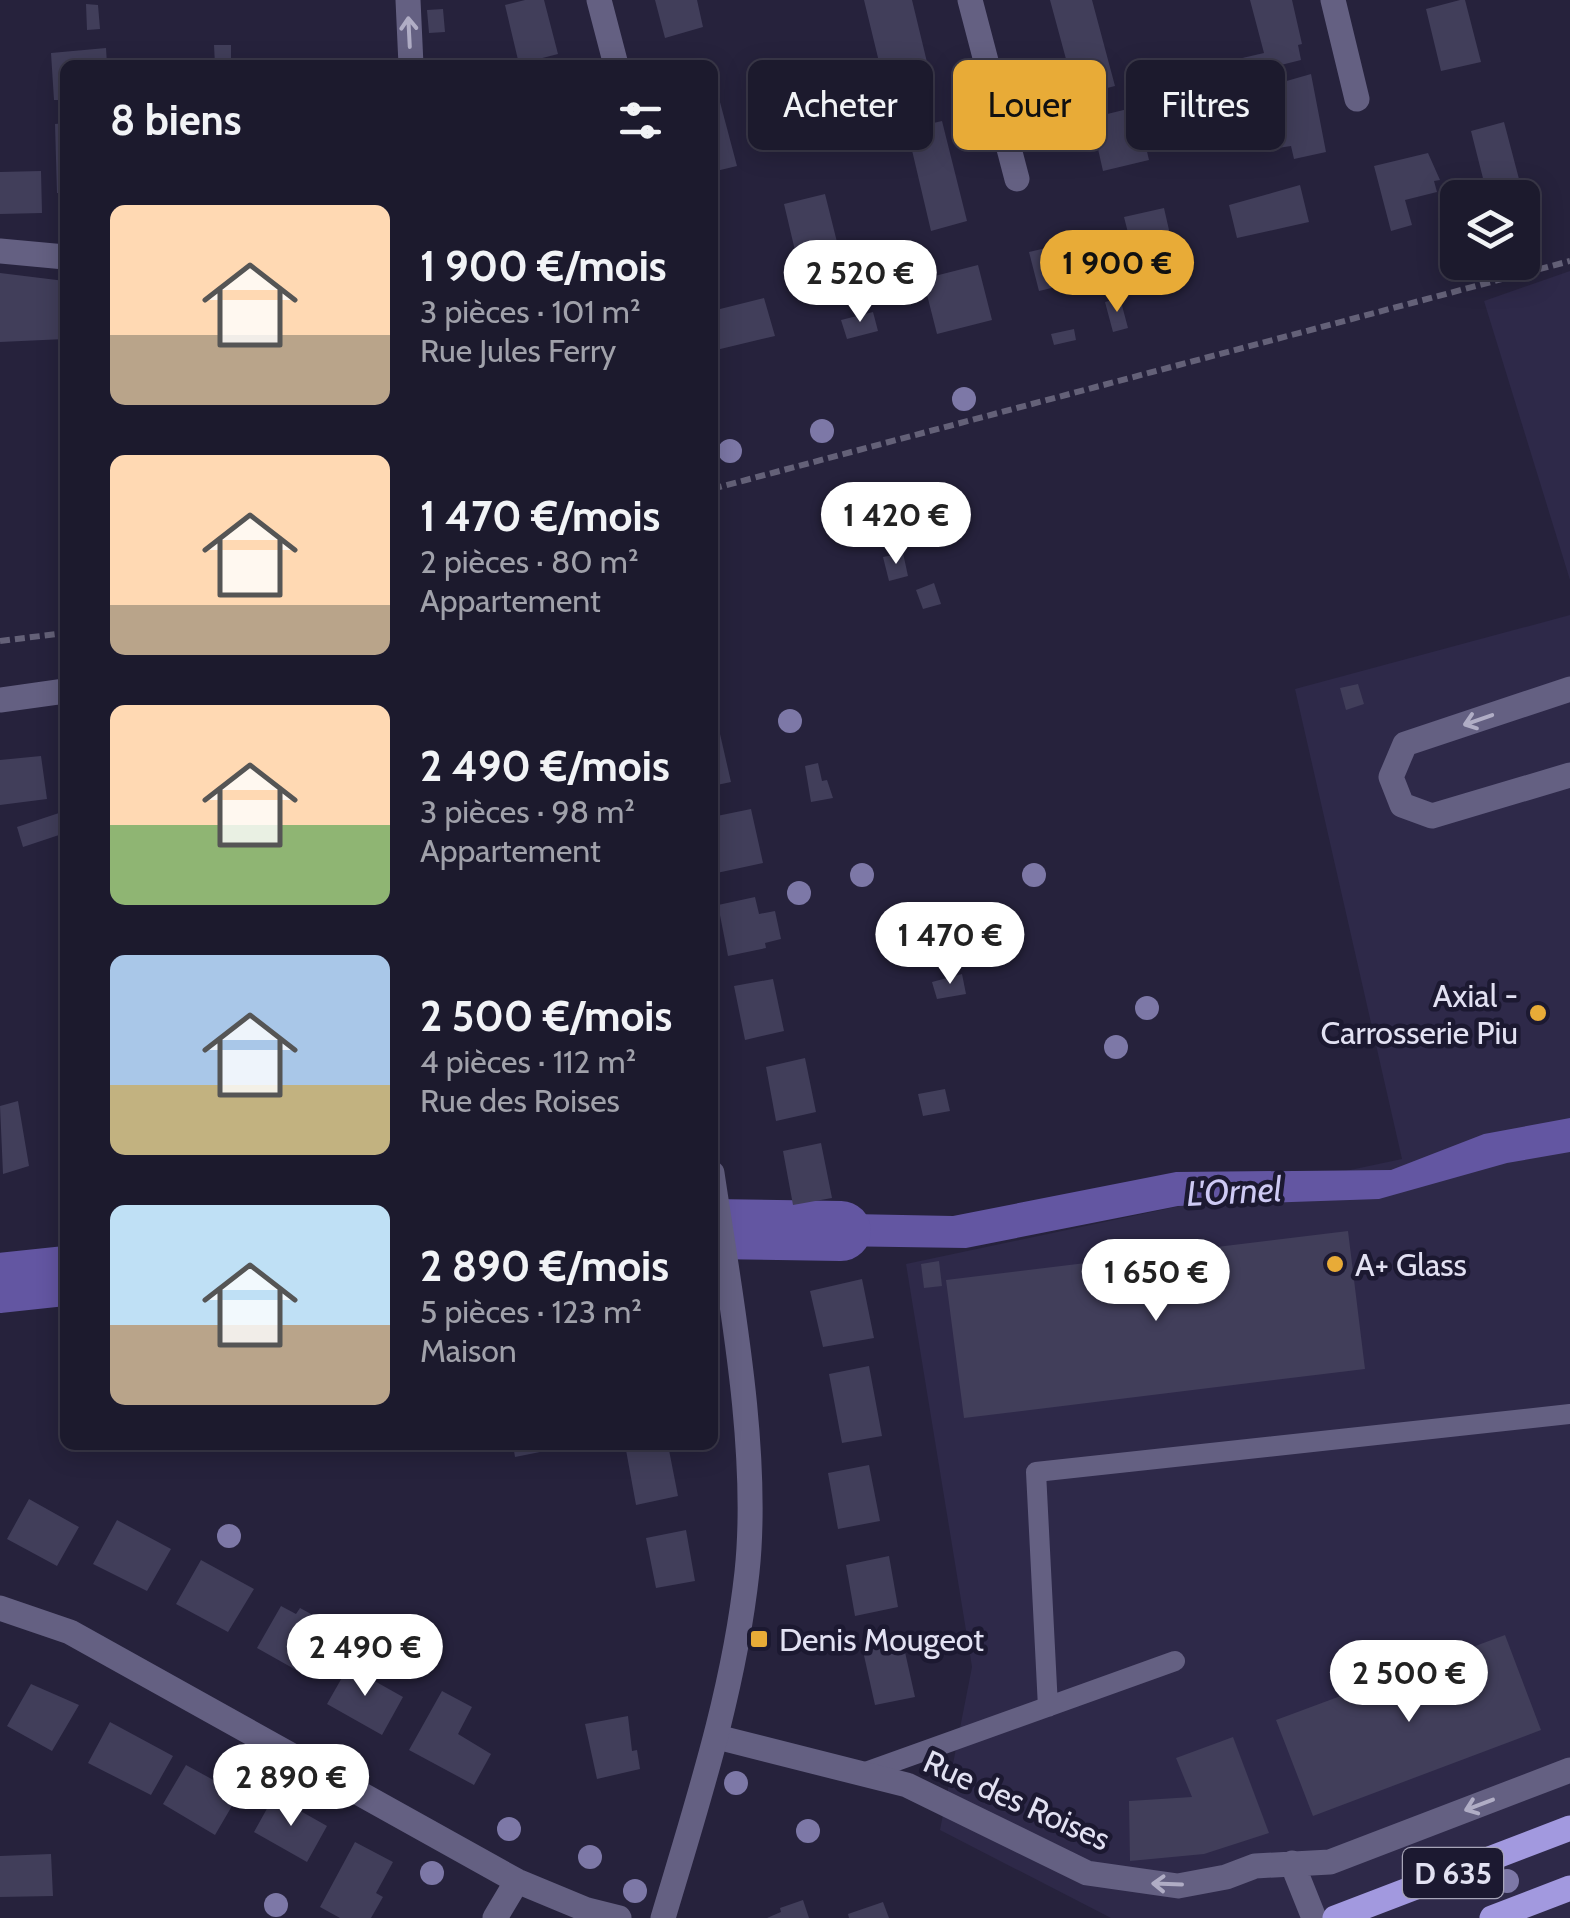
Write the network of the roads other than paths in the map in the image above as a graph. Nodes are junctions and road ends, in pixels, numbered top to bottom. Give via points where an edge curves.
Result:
1 (408, 0) edge
2 (599, 0) edge
3 (970, 0) edge
4 (1332, 0) edge
5 (411, 60) edge
6 (615, 60) edge
7 (1357, 99) dead end
8 (1017, 180) dead end
9 (0, 250) edge
10 (60, 256) edge
11 (1570, 688) edge
12 (60, 692) edge
13 (0, 700) edge
14 (1570, 775) edge
15 (718, 1206) edge
16 (1570, 1414) edge
17 (0, 1608) edge
18 (1175, 1661) dead end
19 (1048, 1707) junction
20 (717, 1737) junction
21 (1570, 1770) edge
22 (863, 1773) junction
23 (1570, 1828) edge
24 (1292, 1862) junction
25 (516, 1881) junction
26 (1570, 1888) edge
27 (495, 1918) edge
28 (620, 1918) edge
29 (663, 1918) edge
30 (1314, 1918) edge
31 (1335, 1918) edge
32 (1492, 1918) edge

5 -> 1 street
2 - 6 street
3 - 8 street
4 - 7 street
9 - 10 street
11 -> 14 street via 1405,744 1390,777 1402,805 1432,816
12 - 13 street
15 - 20 street via 750,1516
16 - 19 lane via 1036,1472
17 - 25 street via 70,1632
18 - 19 lane
19 - 22 lane
20 - 22 street, Rue des Roises
20 - 29 street
21 -> 24 street, Rue des Roises via 1330,1862
24 -> 22 street, Rue des Roises via 1178,1886 1087,1873 907,1785
23 - 31 main road, D 635
24 - 30 street
25 - 27 street
25 - 28 street
26 - 32 main road, D 635

